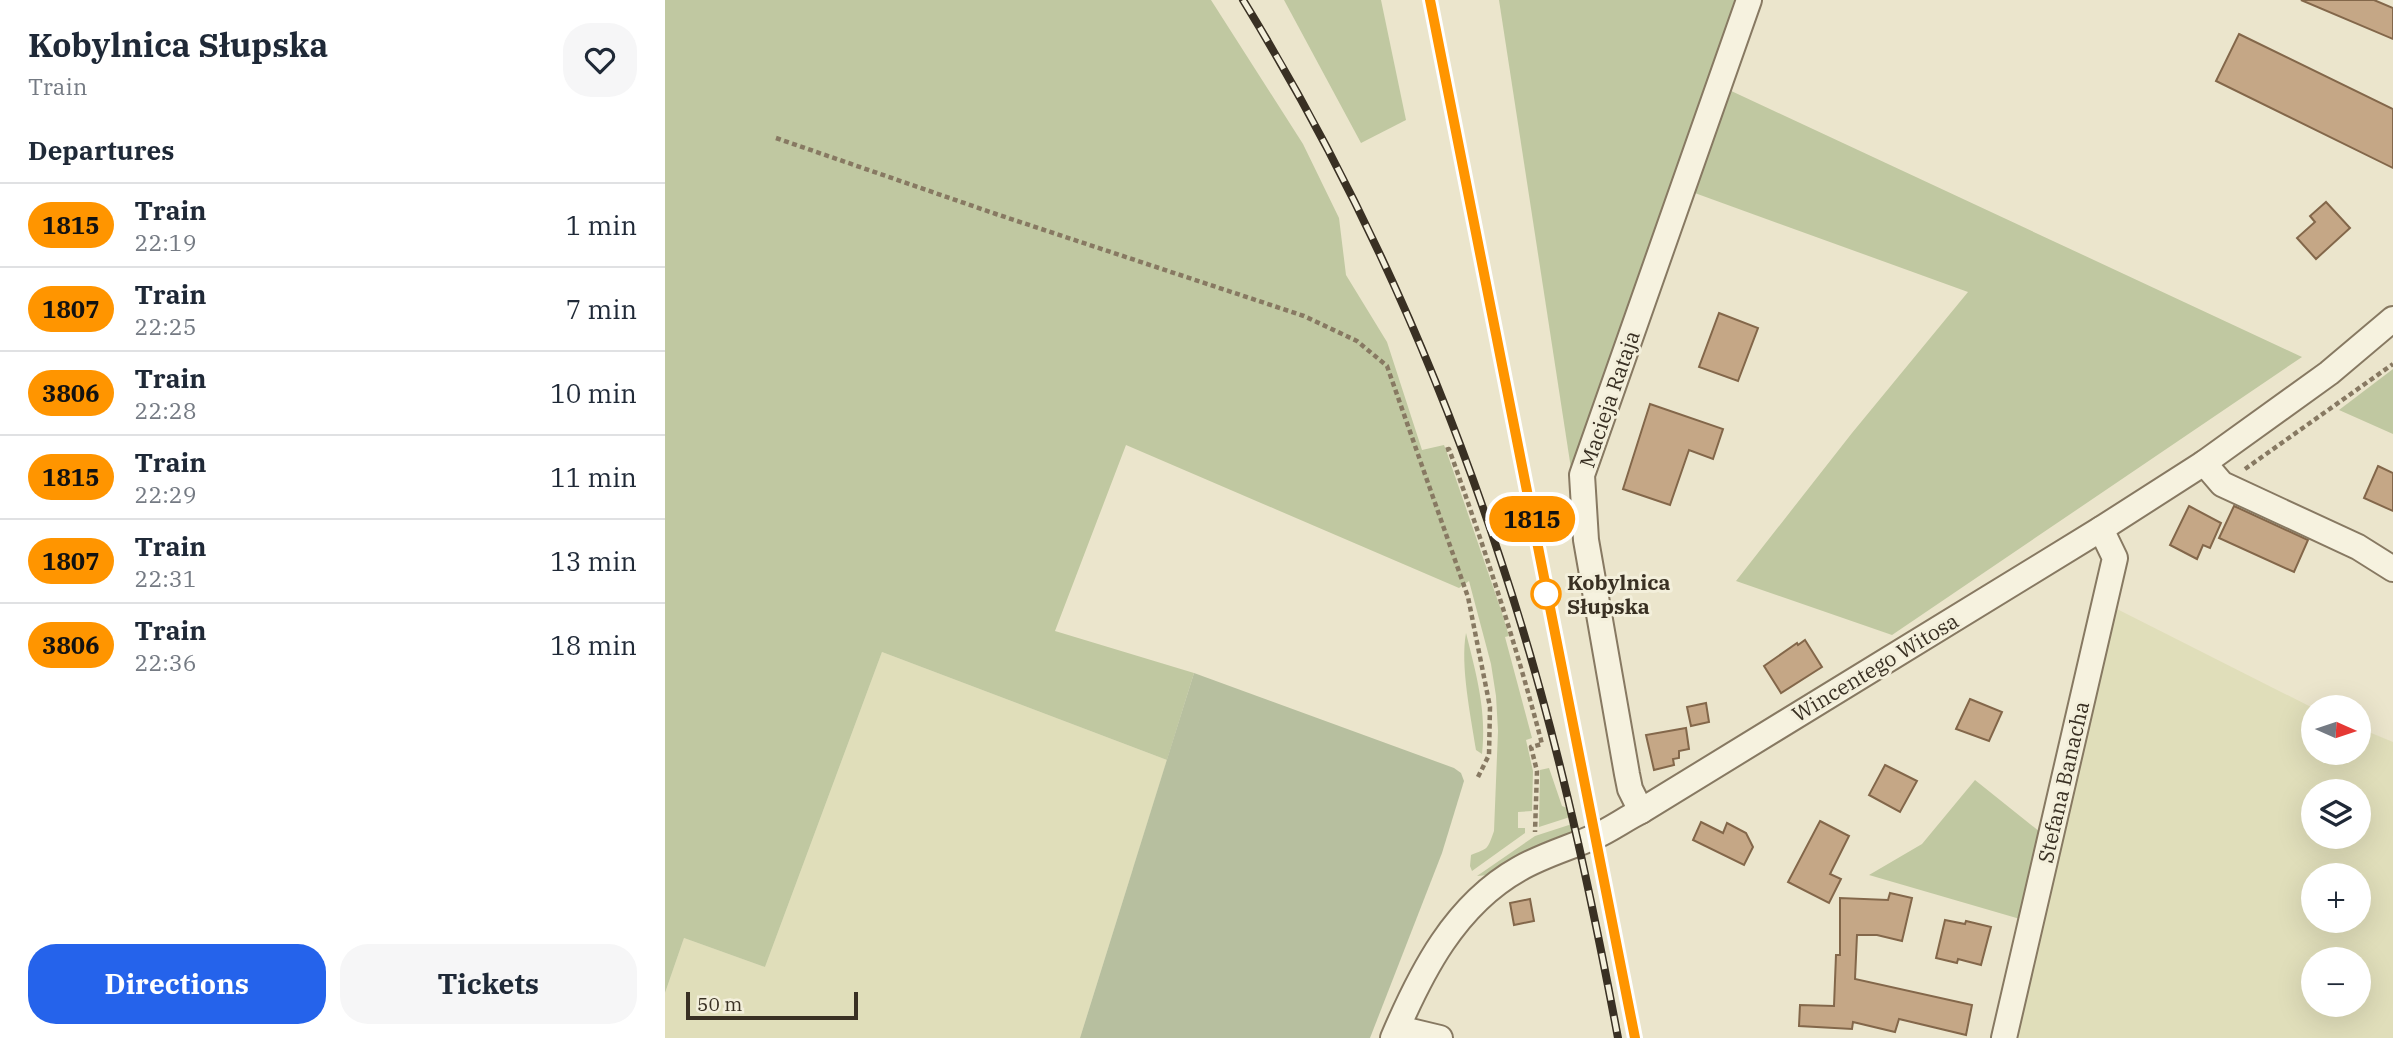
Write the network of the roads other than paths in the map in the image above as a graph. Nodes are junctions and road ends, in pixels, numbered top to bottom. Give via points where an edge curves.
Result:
1 (1749, 0) edge
2 (2393, 319) edge
3 (2204, 463) junction
4 (2101, 529) junction
5 (2393, 569) edge
6 (1641, 811) junction
7 (1396, 1033) edge
8 (1440, 1038) edge
9 (2004, 1038) edge

1 - 6 street, Macieja Rataja via 1582,475 1586,540 1627,774
2 - 3 street, Wincentego Witosa via 2329,373
3 - 4 street, Wincentego Witosa
3 - 5 street via 2222,484 2358,547
4 - 6 street, Wincentego Witosa
4 - 9 street, Stefana Banacha via 2115,558
6 - 7 street, Wincentego Witosa via 1492,886 1456,923 1434,955
7 - 8 street

